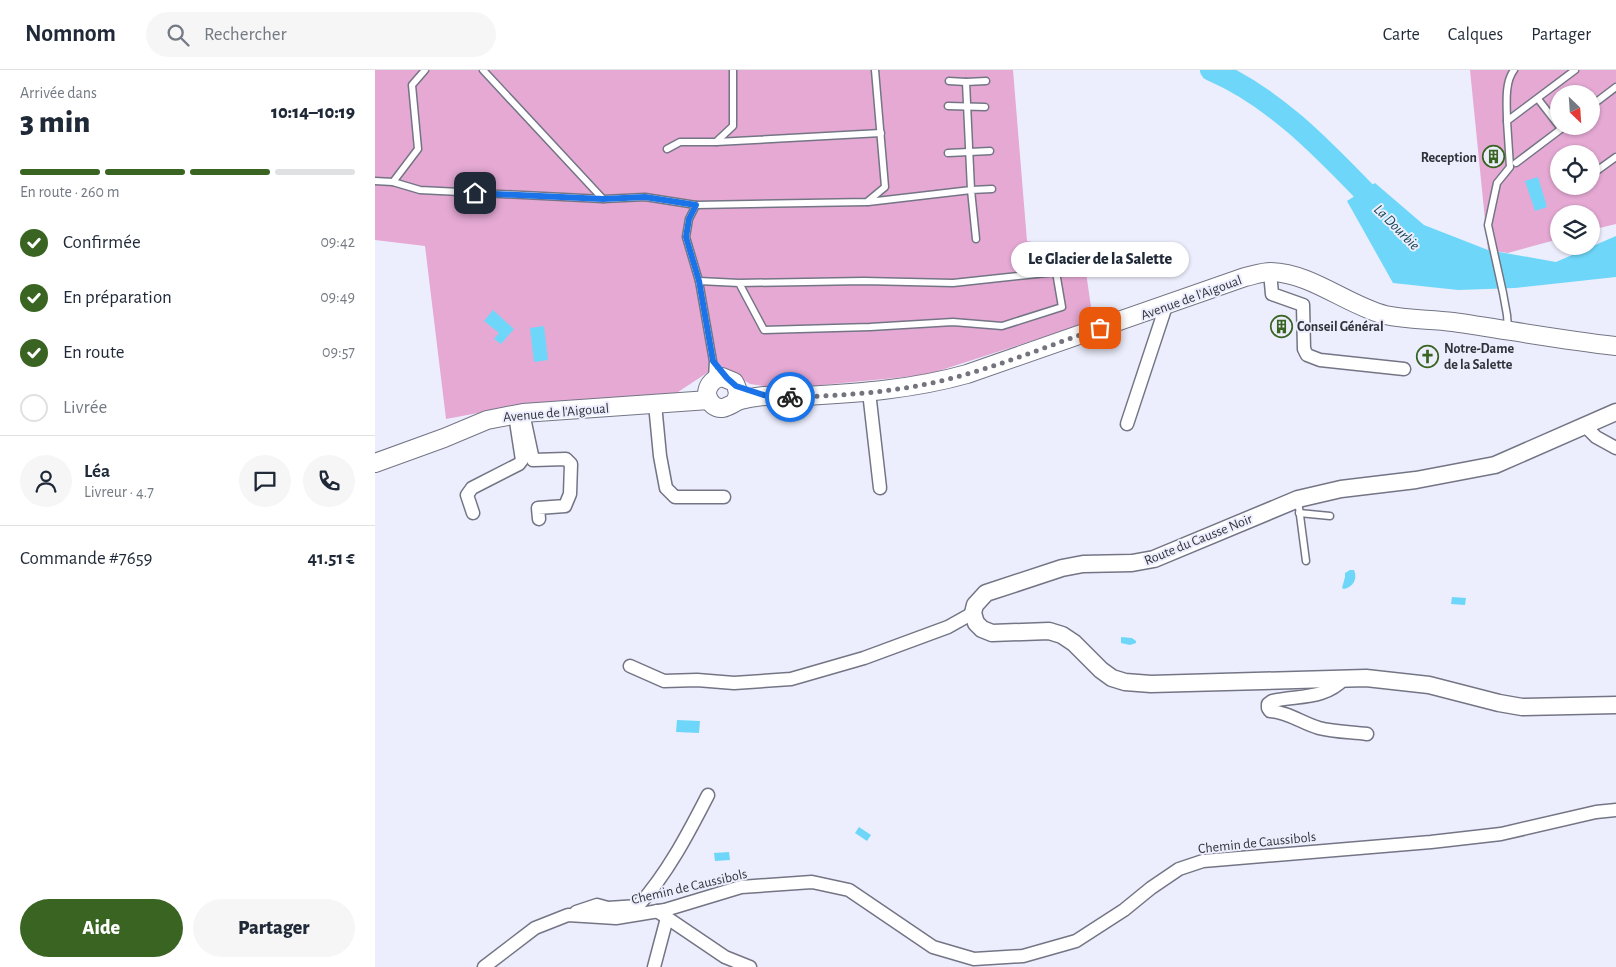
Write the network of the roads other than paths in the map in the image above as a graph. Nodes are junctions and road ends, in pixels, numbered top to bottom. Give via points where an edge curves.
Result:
1 (425, 70) edge
2 (483, 70) edge
3 (733, 70) edge
4 (875, 70) edge
5 (1575, 70) edge
6 (1511, 71) edge
7 (949, 80) dead end
8 (986, 81) dead end
9 (966, 82) junction
10 (1616, 87) edge
11 (1538, 99) junction
12 (1600, 99) edge
13 (948, 106) dead end
14 (967, 107) junction
15 (985, 107) dead end
16 (1550, 114) edge
17 (1507, 121) junction
18 (881, 133) junction
19 (1551, 135) edge
20 (716, 142) junction
21 (667, 149) dead end
22 (990, 151) dead end
23 (969, 152) junction
24 (948, 153) dead end
25 (1616, 157) edge
26 (1516, 163) dead end
27 (1600, 169) edge
28 (375, 182) edge
29 (393, 182) junction
30 (992, 189) dead end
31 (971, 190) junction
32 (603, 199) junction
33 (867, 202) junction
34 (696, 205) junction
35 (976, 239) dead end
36 (1270, 272) junction
37 (699, 281) junction
38 (739, 283) junction
39 (1166, 306) junction
40 (1508, 330) junction
41 (1616, 346) edge
42 (713, 361) junction
43 (1404, 369) dead end
44 (718, 387) junction
45 (869, 392) junction
46 (767, 396) junction
47 (734, 403) junction
48 (655, 404) junction
49 (1616, 412) edge
50 (519, 414) junction
51 (1127, 424) dead end
52 (1584, 426) junction
53 (1616, 448) edge
54 (375, 462) edge
55 (880, 488) dead end
56 (724, 497) dead end
57 (1298, 506) junction
58 (473, 513) dead end
59 (1330, 516) dead end
60 (539, 519) dead end
61 (1306, 561) dead end
62 (973, 614) junction
63 (630, 666) dead end
64 (1345, 678) junction
65 (1616, 705) edge
66 (1367, 734) dead end
67 (708, 795) dead end
68 (1616, 810) edge
69 (662, 914) junction
70 (568, 915) junction
71 (484, 967) edge
72 (654, 967) edge
73 (750, 967) edge

1 - 29 lane via 413,85 418,149
2 - 32 lane
3 - 20 lane via 733,126
4 - 18 lane
5 - 11 lane
6 - 17 lane
7 - 9 lane
8 - 9 lane
9 - 14 lane
10 - 12 lane
11 - 16 lane
11 - 17 lane
13 - 14 lane
14 - 15 lane
14 - 23 lane
17 - 40 lane via 1511,167 1497,183 1488,225
18 - 20 lane
18 - 33 lane via 885,187
19 - 26 lane
20 - 21 lane via 680,142
22 - 23 lane
23 - 24 lane
23 - 31 lane
25 - 27 lane
28 - 29 lane
29 - 32 lane via 420,190
30 - 31 lane
31 - 33 lane
31 - 35 lane
32 - 34 lane via 645,197
33 - 34 lane
34 - 37 lane via 689,219 686,237
36 - 39 main road, Avenue de l'Aigoual via 1245,277
36 - 40 main road, Avenue de l'Aigoual via 1294,276 1384,314
36 - 43 street via 1272,294 1303,305 1303,349 1307,356
37 - 38 lane
37 - 42 lane
38 - 38 lane via 953,283 1056,272 1062,307 1001,326 953,322 764,330
39 - 45 main road, Avenue de l'Aigoual via 967,374 929,384
39 - 51 street
40 - 41 main road, Avenue de l'Aigoual
42 - 44 lane
42 - 44 lane
44 - 46 main road, Avenue de l'Aigoual
44 - 47 main road via 738,395
44 - 47 main road, Avenue de l'Aigoual via 712,404 720,408
44 - 48 main road, Avenue de l'Aigoual via 686,401
45 - 46 main road, Avenue de l'Aigoual
45 - 55 street
46 - 47 main road, Avenue de l'Aigoual
48 - 50 main road, Avenue de l'Aigoual
48 - 56 street via 666,488 675,497
49 - 52 street, Route du Causse Noir
50 - 54 main road, Avenue de l'Aigoual via 487,420
50 - 58 street via 522,460 472,488 467,495
50 - 60 street via 533,460 566,459 571,464 570,494 565,506 538,508
52 - 53 street
52 - 57 street, Route du Causse Noir via 1495,465 1416,480 1341,489
57 - 59 lane
57 - 61 lane
57 - 62 street, Route du Causse Noir via 1154,559 1062,568 986,593 975,605
62 - 63 street via 948,627 865,658 791,679 734,683 664,681
62 - 64 street via 975,623 992,633 1049,631 1062,635 1111,678 1125,682
64 - 65 street via 1429,685 1522,707
64 - 66 street via 1331,690 1272,701 1268,708 1270,712 1284,712 1321,729
67 - 70 street via 655,887 638,906 608,908 597,905
68 - 69 street, Chemin de Caussibols via 1501,834 1203,861 1179,869 1124,910 1076,940 1023,956 974,959 933,947 849,890 812,882 741,887
69 - 70 street, Chemin de Caussibols via 616,918
69 - 72 street
69 - 73 street via 725,957
70 - 71 street, Chemin de Caussibols via 535,928

